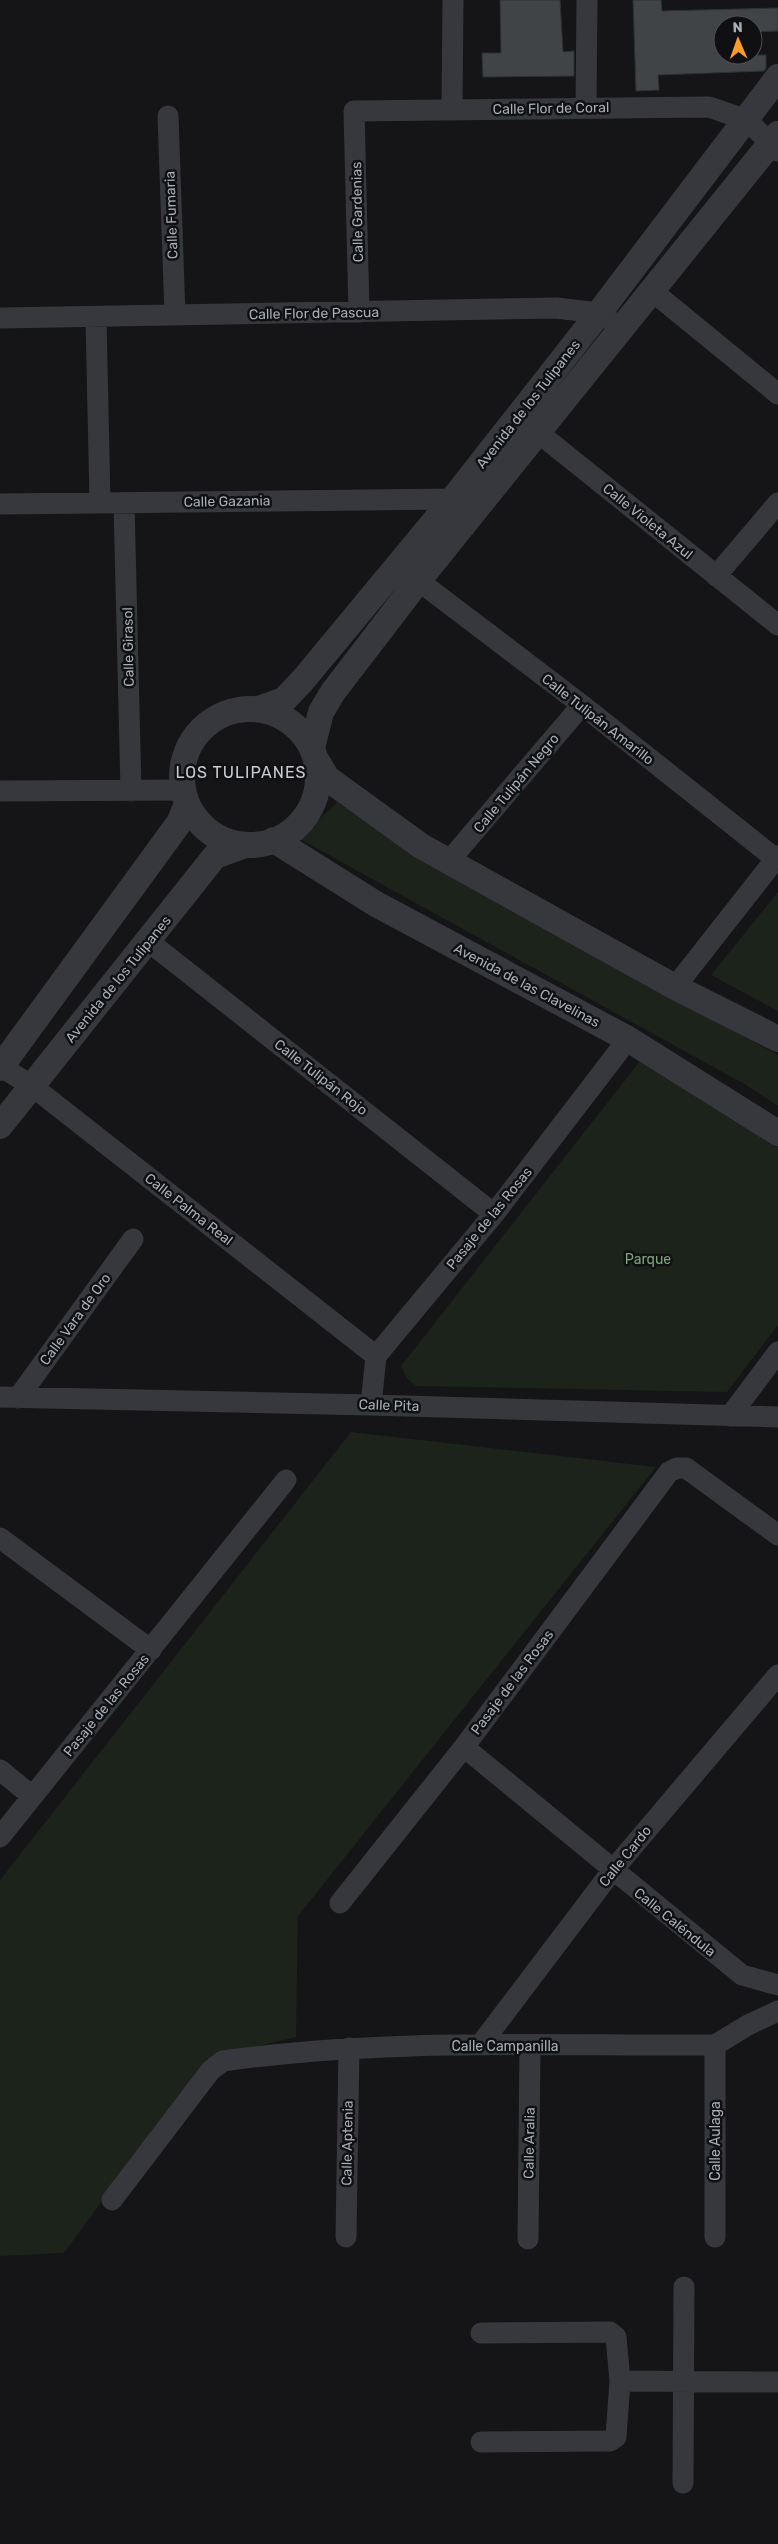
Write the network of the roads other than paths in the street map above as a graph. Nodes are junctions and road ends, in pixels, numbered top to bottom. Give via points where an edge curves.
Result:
1 (453, 0) edge
2 (587, 0) edge
3 (778, 77) edge
4 (586, 107) junction
5 (452, 109) junction
6 (354, 111) joint
7 (168, 116) dead end
8 (746, 120) junction
9 (775, 143) edge
10 (652, 291) junction
11 (359, 312) junction
12 (599, 313) junction
13 (174, 315) junction
14 (96, 317) junction
15 (0, 318) edge
16 (622, 328) junction
17 (778, 394) edge
18 (518, 417) junction
19 (538, 432) junction
20 (453, 499) junction
21 (100, 503) junction
22 (124, 503) junction
23 (778, 503) edge
24 (0, 504) edge
25 (399, 564) junction
26 (716, 576) junction
27 (418, 581) junction
28 (778, 625) edge
29 (582, 706) junction
30 (258, 709) junction
31 (314, 754) junction
32 (0, 791) edge
33 (131, 791) junction
34 (185, 797) junction
35 (274, 840) junction
36 (245, 845) junction
37 (777, 858) edge
38 (449, 861) junction
39 (148, 941) junction
40 (675, 987) junction
41 (628, 1039) junction
42 (778, 1039) edge
43 (0, 1067) edge
44 (32, 1086) junction
45 (0, 1126) edge
46 (778, 1133) edge
47 (494, 1214) junction
48 (133, 1240) dead end
49 (778, 1352) edge
50 (376, 1356) junction
51 (9, 1398) edge
52 (371, 1405) junction
53 (730, 1416) junction
54 (778, 1417) edge
55 (286, 1480) dead end
56 (778, 1536) edge
57 (0, 1538) edge
58 (151, 1650) junction
59 (778, 1675) edge
60 (464, 1747) junction
61 (0, 1770) edge
62 (32, 1796) junction
63 (0, 1837) edge
64 (612, 1871) junction
65 (340, 1904) dead end
66 (778, 1985) edge
67 (778, 2011) edge
68 (481, 2044) junction
69 (530, 2046) junction
70 (715, 2046) junction
71 (349, 2048) junction
72 (112, 2200) dead end
73 (346, 2237) dead end
74 (715, 2237) dead end
75 (528, 2239) dead end
76 (684, 2287) dead end
77 (480, 2332) dead end
78 (620, 2381) junction
79 (684, 2382) junction
80 (778, 2382) edge
81 (481, 2442) dead end
82 (683, 2483) dead end

1 - 5 street
2 - 4 street
3 - 8 street, Avenida de los Tulipanes
4 - 5 street, Calle Flor de Coral
4 - 8 street, Calle Flor de Coral via 709,107
5 - 6 street, Calle Flor de Coral
6 - 11 street, Calle Gardenias
7 - 13 street, Calle Fumaria
8 - 9 street
8 - 12 street, Avenida de los Tulipanes
9 - 10 street, Avenida de los Tulipanes
10 - 16 street, Avenida de los Tulipanes
10 - 17 street
11 - 12 street, Calle Flor de Pascua via 556,308
11 - 13 street, Calle Flor de Pascua
12 - 16 street, Calle Flor de Pascua
12 - 18 street, Avenida de los Tulipanes
13 - 14 street, Calle Flor de Pascua
14 - 15 street, Calle Flor de Pascua
14 - 21 street
16 - 19 street, Avenida de los Tulipanes
18 - 19 street, Calle Violeta Azul
18 - 20 street, Avenida de los Tulipanes
19 - 26 street, Calle Violeta Azul
19 - 27 street, Avenida de los Tulipanes
20 - 22 street, Calle Gazania
20 - 25 street, Avenida de los Tulipanes
21 - 22 street, Calle Gazania
21 - 24 street, Calle Gazania
22 - 33 street, Calle Girasol
23 - 26 street
25 - 27 street, Calle Tulipán Amarillo
25 - 30 street, Avenida de los Tulipanes via 284,700
26 - 28 street, Calle Violeta Azul
27 - 29 street, Calle Tulipán Amarillo
27 - 31 street, Avenida de los Tulipanes via 333,692 321,712
29 - 37 street, Calle Tulipán Amarillo
29 - 38 street, Calle Tulipán Negro
30 - 31 street via 284,718 305,736
30 - 34 street via 223,714 195,735 183,761
31 - 35 street via 317,788 307,814 299,825
31 - 38 street via 327,778 422,846
32 - 33 street
33 - 34 street
34 - 36 street via 204,828 216,836
34 - 43 street via 179,823
35 - 36 street
35 - 41 street, Avenida de las Clavelinas via 376,904
36 - 39 street, Avenida de los Tulipanes via 215,856
37 - 40 street
38 - 40 street
39 - 44 street, Avenida de los Tulipanes
39 - 47 street, Calle Tulipán Rojo
40 - 42 street
41 - 46 street, Avenida de las Clavelinas
41 - 47 street, Pasaje de las Rosas
43 - 44 street, Calle Palma Real
44 - 45 street, Avenida de los Tulipanes
44 - 50 street, Calle Palma Real
47 - 50 street, Pasaje de las Rosas
48 - 51 street, Calle Vara de Oro
49 - 53 street
50 - 52 street
51 - 52 street, Calle Pita
52 - 53 street, Calle Pita
53 - 54 street, Calle Pita
55 - 58 street, Pasaje de las Rosas
56 - 60 street, Pasaje de las Rosas via 686,1468 669,1472
57 - 58 street
58 - 62 street, Pasaje de las Rosas
59 - 64 street, Calle Cardo
60 - 64 street, Calle Caléndula
60 - 65 street, Pasaje de las Rosas
61 - 62 street
62 - 63 street, Pasaje de las Rosas
64 - 66 street, Calle Caléndula via 742,1975
64 - 68 street, Calle Cardo
67 - 70 street
68 - 69 street, Calle Campanilla
68 - 71 street, Calle Campanilla
69 - 70 street, Calle Campanilla
69 - 75 street, Calle Aralia
70 - 74 street, Calle Aulaga
71 - 72 street, Calle Campanilla via 223,2061 211,2070
71 - 73 street, Calle Aptenia
76 - 79 street
77 - 78 street via 610,2332 616,2337
78 - 79 street
78 - 81 street via 616,2437 610,2442
79 - 80 street
79 - 82 street

